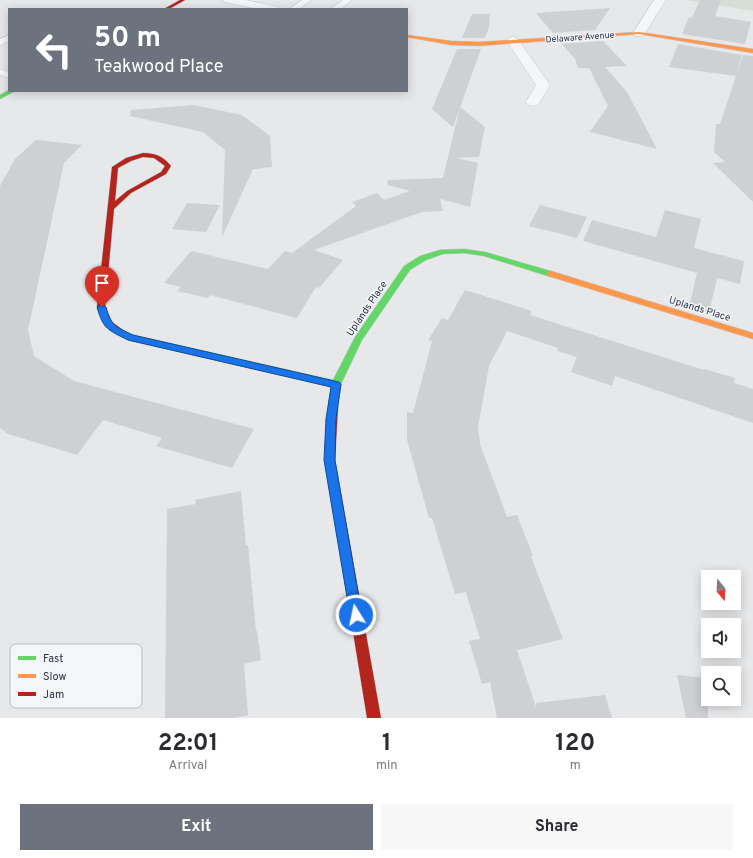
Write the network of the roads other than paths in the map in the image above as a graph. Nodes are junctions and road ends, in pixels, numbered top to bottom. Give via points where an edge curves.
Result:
1 (182, 0) edge
2 (229, 0) edge
3 (307, 0) edge
4 (348, 0) edge
5 (660, 0) edge
6 (168, 8) edge
7 (269, 8) edge
8 (295, 8) edge
9 (336, 8) edge
10 (639, 33) junction
11 (408, 36) edge
12 (513, 41) junction
13 (753, 51) edge
14 (533, 102) dead end
15 (112, 207) junction
16 (753, 336) edge
17 (336, 384) junction
18 (374, 718) edge

1 - 6 street
2 - 7 street
3 - 8 lane
4 - 9 lane
5 - 10 street
10 - 12 street, Delaware Avenue
10 - 13 street, Delaware Avenue
11 - 12 street, Delaware Avenue via 451,43
12 - 14 street via 542,85
15 - 15 street via 129,192 164,173 168,166 166,160 161,156 143,155 122,161 115,167
15 - 17 street via 102,307 105,321 114,330 131,338
16 - 17 street, Uplands Place via 485,254 443,252 423,258 407,268 358,339
17 - 18 street, Uplands Place via 331,419 330,460

